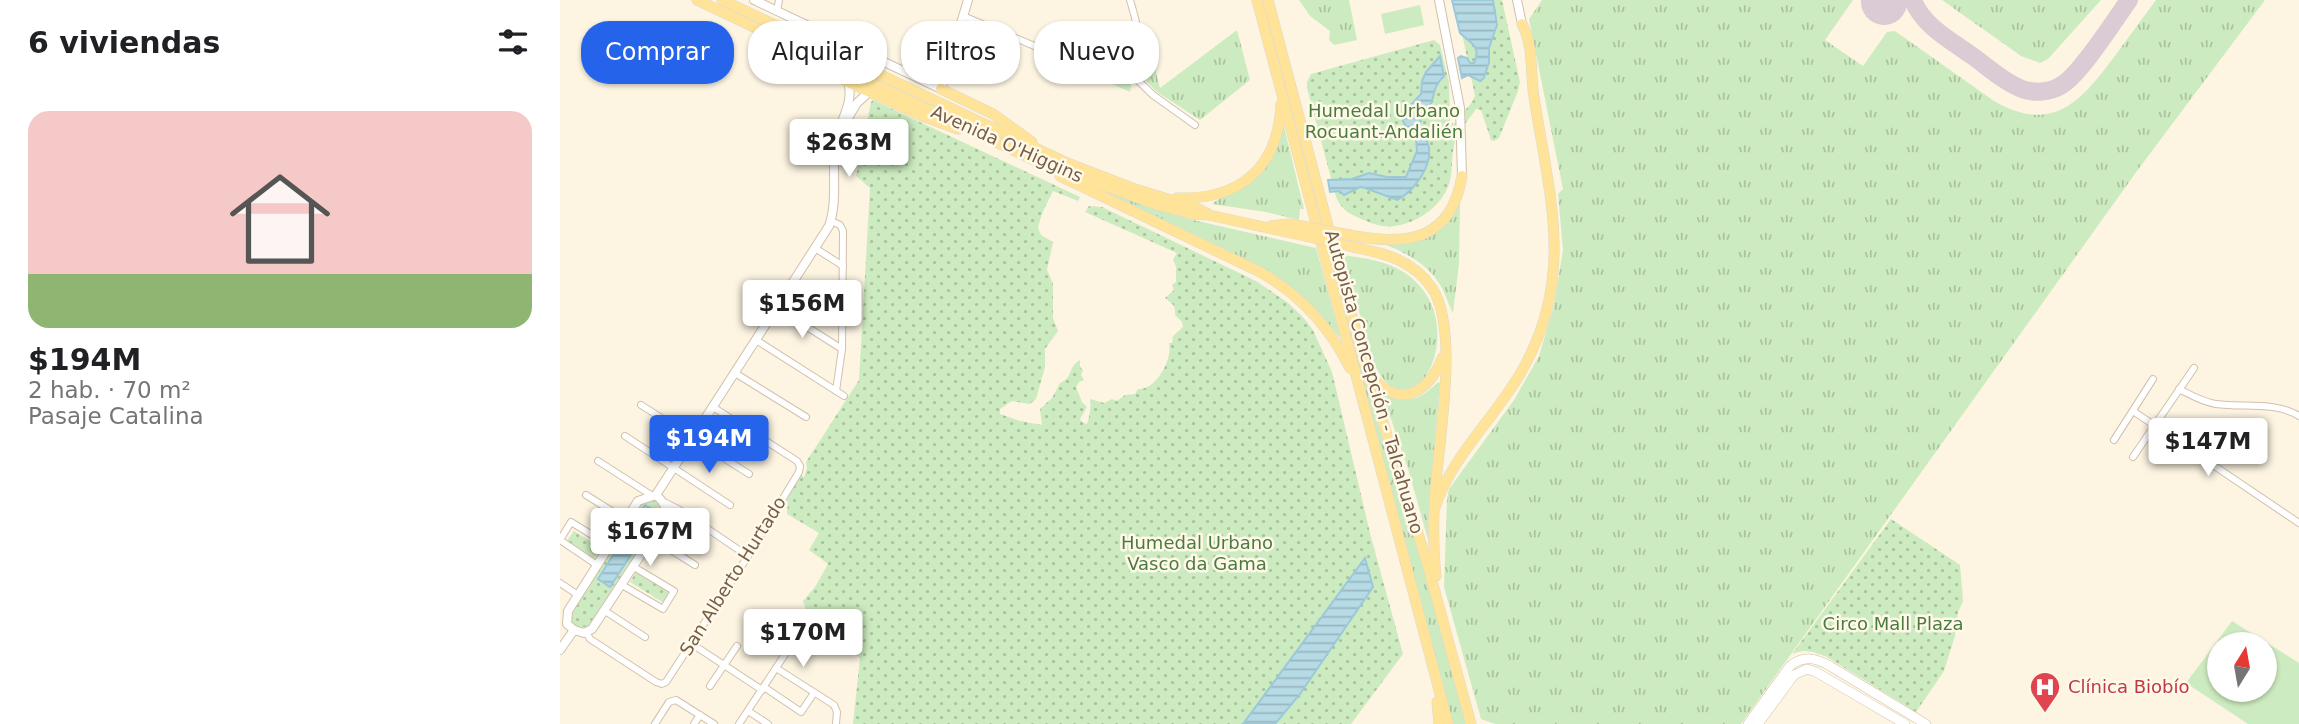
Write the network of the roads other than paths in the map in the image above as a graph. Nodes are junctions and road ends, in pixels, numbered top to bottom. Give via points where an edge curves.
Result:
1 (697, 0) edge
2 (722, 0) edge
3 (754, 0) edge
4 (779, 0) edge
5 (968, 0) edge
6 (1130, 0) edge
7 (1257, 0) edge
8 (1268, 0) edge
9 (1438, 0) edge
10 (1517, 0) edge
11 (777, 11) junction
12 (963, 16) junction
13 (1134, 21) edge
14 (748, 24) edge
15 (1522, 24) joint
16 (1034, 46) edge
17 (848, 84) edge
18 (852, 84) edge
19 (874, 84) edge
20 (1142, 84) edge
21 (941, 89) junction
22 (1281, 89) junction
23 (869, 92) junction
24 (1195, 125) dead end
25 (841, 128) junction
26 (983, 136) junction
27 (1050, 155) junction
28 (1036, 161) junction
29 (1462, 176) joint
30 (1157, 196) junction
31 (1209, 215) junction
32 (831, 221) junction
33 (1303, 231) junction
34 (816, 248) junction
35 (843, 266) junction
36 (777, 308) junction
37 (756, 340) junction
38 (1446, 341) junction
39 (842, 349) junction
40 (1365, 365) junction
41 (2194, 368) dead end
42 (734, 373) junction
43 (2153, 379) dead end
44 (2179, 389) junction
45 (1360, 390) junction
46 (836, 391) junction
47 (844, 396) dead end
48 (641, 405) dead end
49 (713, 407) junction
50 (2287, 410) junction
51 (2299, 410) edge
52 (2133, 411) junction
53 (2299, 416) edge
54 (806, 417) dead end
55 (2154, 425) junction
56 (625, 436) dead end
57 (692, 439) junction
58 (2114, 440) dead end
59 (2133, 457) dead end
60 (598, 461) dead end
61 (674, 468) junction
62 (749, 474) dead end
63 (586, 495) dead end
64 (653, 495) junction
65 (666, 503) junction
66 (730, 505) dead end
67 (1434, 511) junction
68 (626, 520) junction
69 (2299, 523) edge
70 (652, 538) junction
71 (560, 540) edge
72 (610, 546) junction
73 (748, 556) junction
74 (597, 565) junction
75 (695, 565) dead end
76 (634, 567) junction
77 (560, 583) edge
78 (622, 585) junction
79 (578, 595) junction
80 (1438, 601) junction
81 (606, 611) junction
82 (563, 620) edge
83 (803, 627) dead end
84 (573, 630) junction
85 (586, 632) junction
86 (645, 637) dead end
87 (692, 644) junction
88 (737, 646) dead end
89 (560, 650) edge
90 (724, 665) junction
91 (776, 668) junction
92 (1436, 681) junction
93 (710, 686) dead end
94 (763, 688) junction
95 (814, 693) junction
96 (748, 711) junction
97 (700, 715) junction
98 (655, 724) edge
99 (694, 724) edge
100 (714, 724) edge
101 (739, 724) edge
102 (768, 724) edge
103 (836, 724) edge
104 (1439, 724) edge
105 (1448, 724) edge
106 (1471, 724) edge
107 (1748, 724) edge
108 (1758, 724) edge
109 (1905, 724) edge
110 (1926, 724) edge

1 - 14 main road, Avenida O'Higgins
2 - 27 main road, Avenida O'Higgins
3 - 11 street, Avenida O'Higgins
4 - 11 street
5 - 12 street
6 - 13 street
7 - 22 main road, Autopista Concepción - Talcahuano
8 - 40 main road, Autopista Concepción - Talcahuano
9 - 29 street via 1460,108
10 - 15 street
11 - 21 street, Avenida O'Higgins
12 - 16 street
12 - 21 street
15 - 67 main road via 1528,38 1554,214 1551,287 1526,365 1446,479
17 - 25 street via 851,94
18 - 23 main road
19 - 26 main road, Avenida O'Higgins
20 - 24 street
21 - 27 main road via 998,117
22 - 30 main road via 1275,139 1250,177 1214,196
22 - 45 main road, Autopista Concepción - Talcahuano
23 - 25 street
23 - 26 main road via 939,123
25 - 32 street
26 - 28 main road, Avenida O'Higgins
27 - 30 main road, Avenida O'Higgins
28 - 31 main road, Avenida O'Higgins via 1158,205
28 - 45 main road via 1280,284 1322,324
29 - 33 main road, bridge via 1450,211 1425,233 1409,240
30 - 31 main road, Avenida O'Higgins
31 - 33 main road, Avenida O'Higgins
32 - 34 street
32 - 35 street via 843,229
33 - 38 main road, Avenida O'Higgins, bridge via 1399,259 1422,276 1439,301
34 - 35 street
34 - 36 street
35 - 39 street
36 - 37 street
36 - 39 street
37 - 42 street
37 - 46 street
38 - 40 main road via 1435,374 1416,392 1387,390
38 - 67 main road
39 - 46 street
40 - 80 main road, Autopista Concepción - Talcahuano
41 - 44 street
42 - 49 street
42 - 54 street
43 - 52 street
44 - 50 street via 2214,403
44 - 55 street
45 - 92 main road, Autopista Concepción - Talcahuano
46 - 47 street
48 - 57 street
49 - 57 street
49 - 73 street, San Alberto Hurtado via 800,466
50 - 51 street
50 - 53 street
52 - 55 street
52 - 58 street
55 - 59 street
55 - 69 street
56 - 61 street
57 - 61 street
57 - 62 street
60 - 64 street
61 - 64 street
61 - 66 street
63 - 68 street
64 - 65 street
64 - 68 street via 638,501
65 - 70 street via 665,516
65 - 73 street
67 - 80 main road
68 - 72 street
70 - 75 street
70 - 76 street
71 - 72 street via 571,522
71 - 74 street
72 - 74 street
73 - 87 street, San Alberto Hurtado
74 - 79 street
76 - 78 street
76 - 78 street via 674,591 663,610
77 - 79 street
78 - 81 street
79 - 82 street
80 - 106 main road, Autopista Concepción - Talcahuano
81 - 85 street
81 - 86 street
82 - 84 street
83 - 91 street
84 - 85 street
84 - 89 street
85 - 87 street, San Alberto Hurtado via 590,639 662,684
87 - 90 street
88 - 90 street
90 - 93 street
90 - 94 street
91 - 94 street
91 - 95 street
92 - 104 main road
92 - 105 main road, Autopista Concepción - Talcahuano
94 - 95 street via 801,712
94 - 96 street
95 - 103 street via 834,705
96 - 101 street
96 - 102 street
97 - 98 street via 676,700 669,702
97 - 99 street
97 - 100 street
107 - 110 main road via 1790,666 1809,658
108 - 109 main road via 1794,675 1807,669

